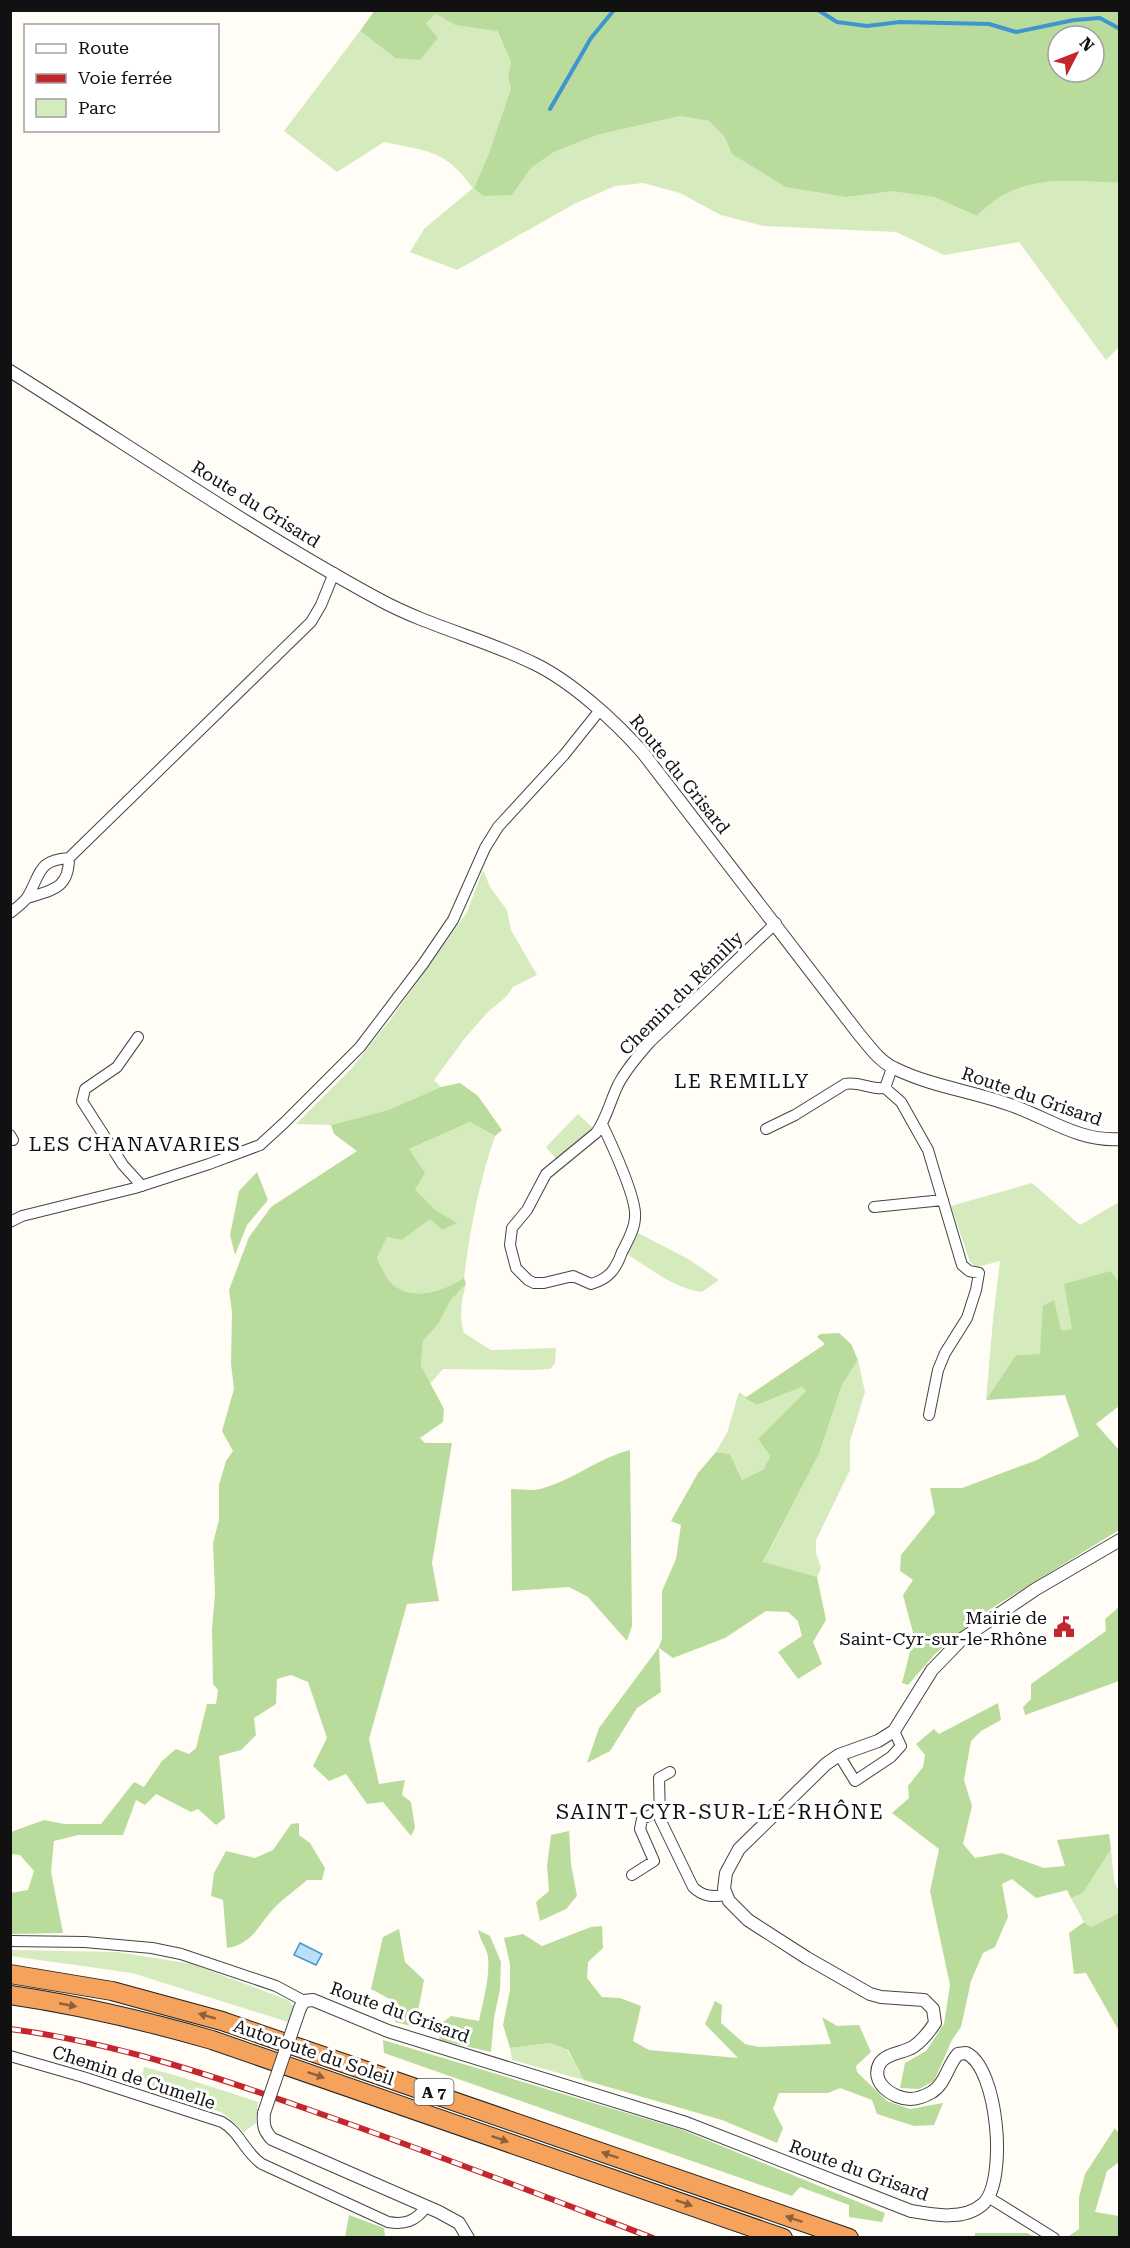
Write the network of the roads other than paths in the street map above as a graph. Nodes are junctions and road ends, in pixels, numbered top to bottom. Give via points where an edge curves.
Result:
1 (10, 371) edge
2 (334, 573) junction
3 (600, 710) junction
4 (69, 858) junction
5 (27, 898) junction
6 (10, 913) edge
7 (776, 924) junction
8 (138, 1037) dead end
9 (892, 1068) junction
10 (885, 1088) junction
11 (603, 1124) junction
12 (766, 1129) dead end
13 (1119, 1139) edge
14 (142, 1186) junction
15 (943, 1200) junction
16 (874, 1207) dead end
17 (10, 1222) edge
18 (929, 1415) dead end
19 (1119, 1540) edge
20 (894, 1731) junction
21 (839, 1755) junction
22 (670, 1772) dead end
23 (659, 1811) junction
24 (632, 1875) dead end
25 (726, 1895) junction
26 (10, 1941) edge
27 (10, 1974) edge
28 (10, 1995) edge
29 (302, 2004) junction
30 (10, 2056) edge
31 (988, 2197) junction
32 (426, 2207) junction
33 (468, 2238) edge
34 (783, 2238) edge
35 (849, 2238) edge
36 (1054, 2238) edge

1 - 2 street, Route du Grisard
2 - 3 street, Route du Grisard via 408,614 538,665
2 - 4 street via 311,622
3 - 7 street, Route du Grisard via 643,753
3 - 14 street via 498,827 453,920 342,1066 260,1145
4 - 5 street via 41,867
4 - 5 street via 63,884
5 - 6 street
7 - 9 street, Route du Grisard via 858,1033
7 - 11 street, Chemin du Rémilly via 635,1058 618,1085
8 - 14 street via 117,1067 87,1086 82,1101 123,1165
9 - 10 street
9 - 13 street, Route du Grisard via 1016,1107 1081,1136
10 - 12 street via 845,1084
10 - 15 street via 901,1102 928,1150
11 - 11 street, Chemin du Rémilly via 546,1174 527,1210 512,1228 512,1256 521,1274 534,1283 573,1276 591,1284 615,1269 636,1218 634,1203
14 - 17 street
15 - 16 street
15 - 18 street via 962,1265 979,1273 967,1318 938,1370
19 - 20 street via 962,1639 932,1670
20 - 21 street
20 - 21 street via 901,1746 855,1781
21 - 25 street via 739,1849 726,1873
22 - 23 street via 659,1778
23 - 24 street via 642,1819 640,1829 654,1861
23 - 25 street via 693,1887 706,1895
25 - 31 street via 748,1920 859,1989 881,1997 924,2000 929,2005 935,2023 912,2048 882,2061 877,2073 879,2082 897,2096 923,2097 942,2082 958,2054 966,2053 975,2060 990,2097 996,2128 997,2164
26 - 29 street via 118,1944 182,1954 276,1986
35 -> 27 highway, Autoroute du Soleil / A 7 via 222,2020 112,1991
28 -> 34 highway, Autoroute du Soleil / A 7 via 117,2014 212,2040
29 - 31 street, Route du Grisard via 313,2000 388,2031 686,2123 911,2211 962,2214 983,2204
29 - 32 street, bridge via 264,2113 266,2133 279,2144
30 - 32 street, Chemin de Cumelle via 222,2122 262,2164 388,2222 407,2223
31 - 36 street
32 - 33 street via 459,2223

